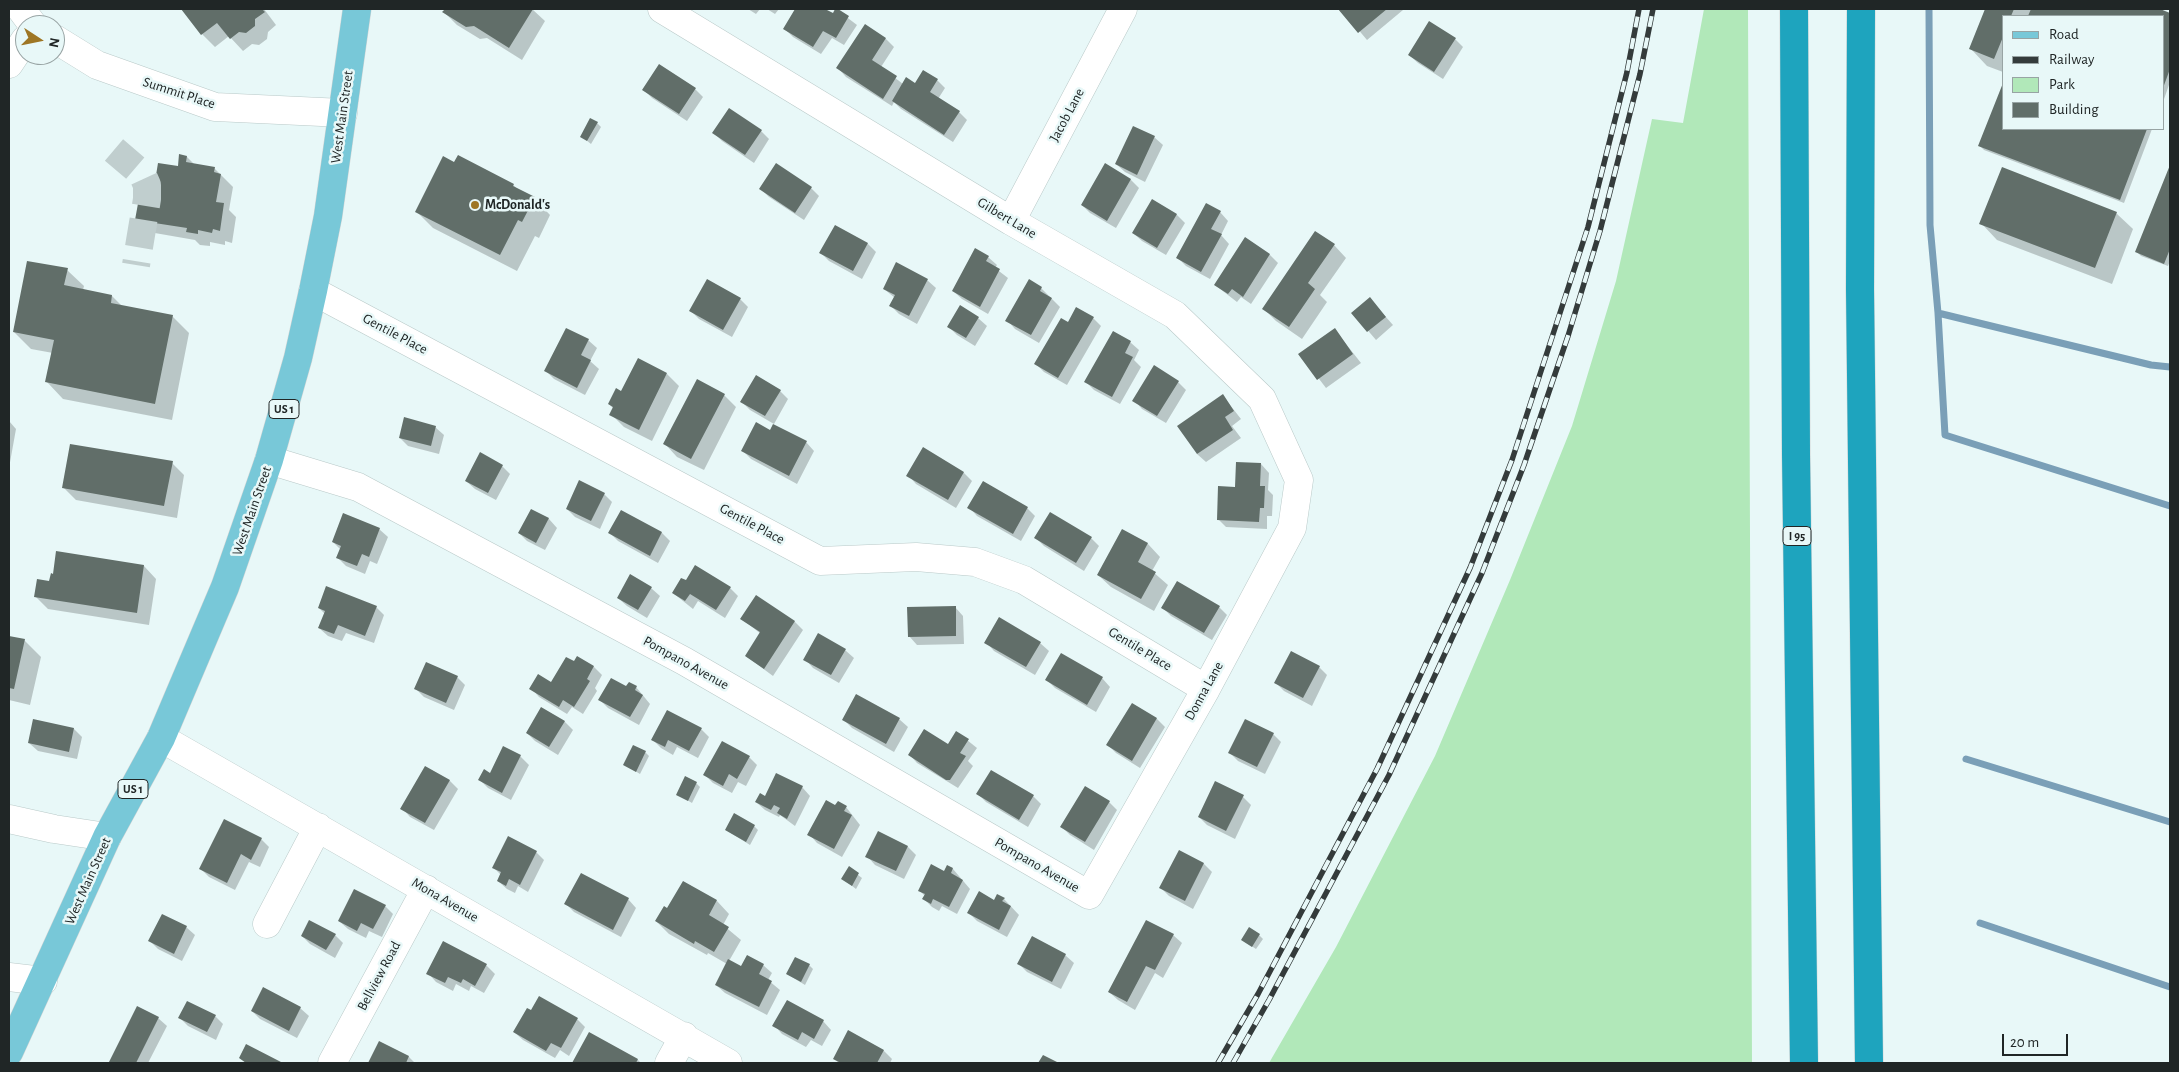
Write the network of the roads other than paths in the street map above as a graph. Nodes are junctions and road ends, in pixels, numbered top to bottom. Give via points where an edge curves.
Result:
1 (358, 9) edge
2 (662, 9) edge
3 (1123, 9) edge
4 (1794, 9) edge
5 (1861, 9) edge
6 (65, 45) edge
7 (343, 114) junction
8 (1011, 221) junction
9 (313, 291) junction
10 (269, 460) junction
11 (1299, 480) joint
12 (1206, 689) junction
13 (161, 738) junction
14 (9, 818) edge
15 (318, 827) junction
16 (107, 837) junction
17 (426, 889) junction
18 (1089, 895) joint
19 (267, 924) dead end
20 (9, 977) edge
21 (43, 981) junction
22 (684, 1036) junction
23 (9, 1052) edge
24 (332, 1063) edge
25 (669, 1063) edge
26 (728, 1063) edge
27 (1804, 1063) edge
28 (1869, 1063) edge

1 - 7 main road, West Main Street / US 1
2 - 8 street, Gilbert Lane
3 - 8 street, Jacob Lane
4 - 27 highway, I 95
5 - 28 highway via 1860,289
6 - 7 street, Summit Place via 97,65 215,107
7 - 9 main road, West Main Street / US 1
8 - 11 street, Gilbert Lane via 1175,315 1262,399
9 - 10 main road, West Main Street / US 1
9 - 12 street, Gentile Place via 820,561 916,557 974,562 1024,580
10 - 13 main road, West Main Street / US 1 via 225,587
10 - 18 street, Pompano Avenue via 358,487 684,661
11 - 12 street, Donna Lane via 1292,528
12 - 18 street, Donna Lane
13 - 15 street, Mona Avenue
13 - 16 main road, West Main Street / US 1
14 - 16 street
15 - 17 street, Mona Avenue
15 - 19 street
16 - 21 main road, West Main Street / US 1
17 - 22 street, Mona Avenue
17 - 24 street, Bellview Road
20 - 21 street
21 - 23 main road, West Main Street / US 1
22 - 25 street
22 - 26 street, Mona Avenue

